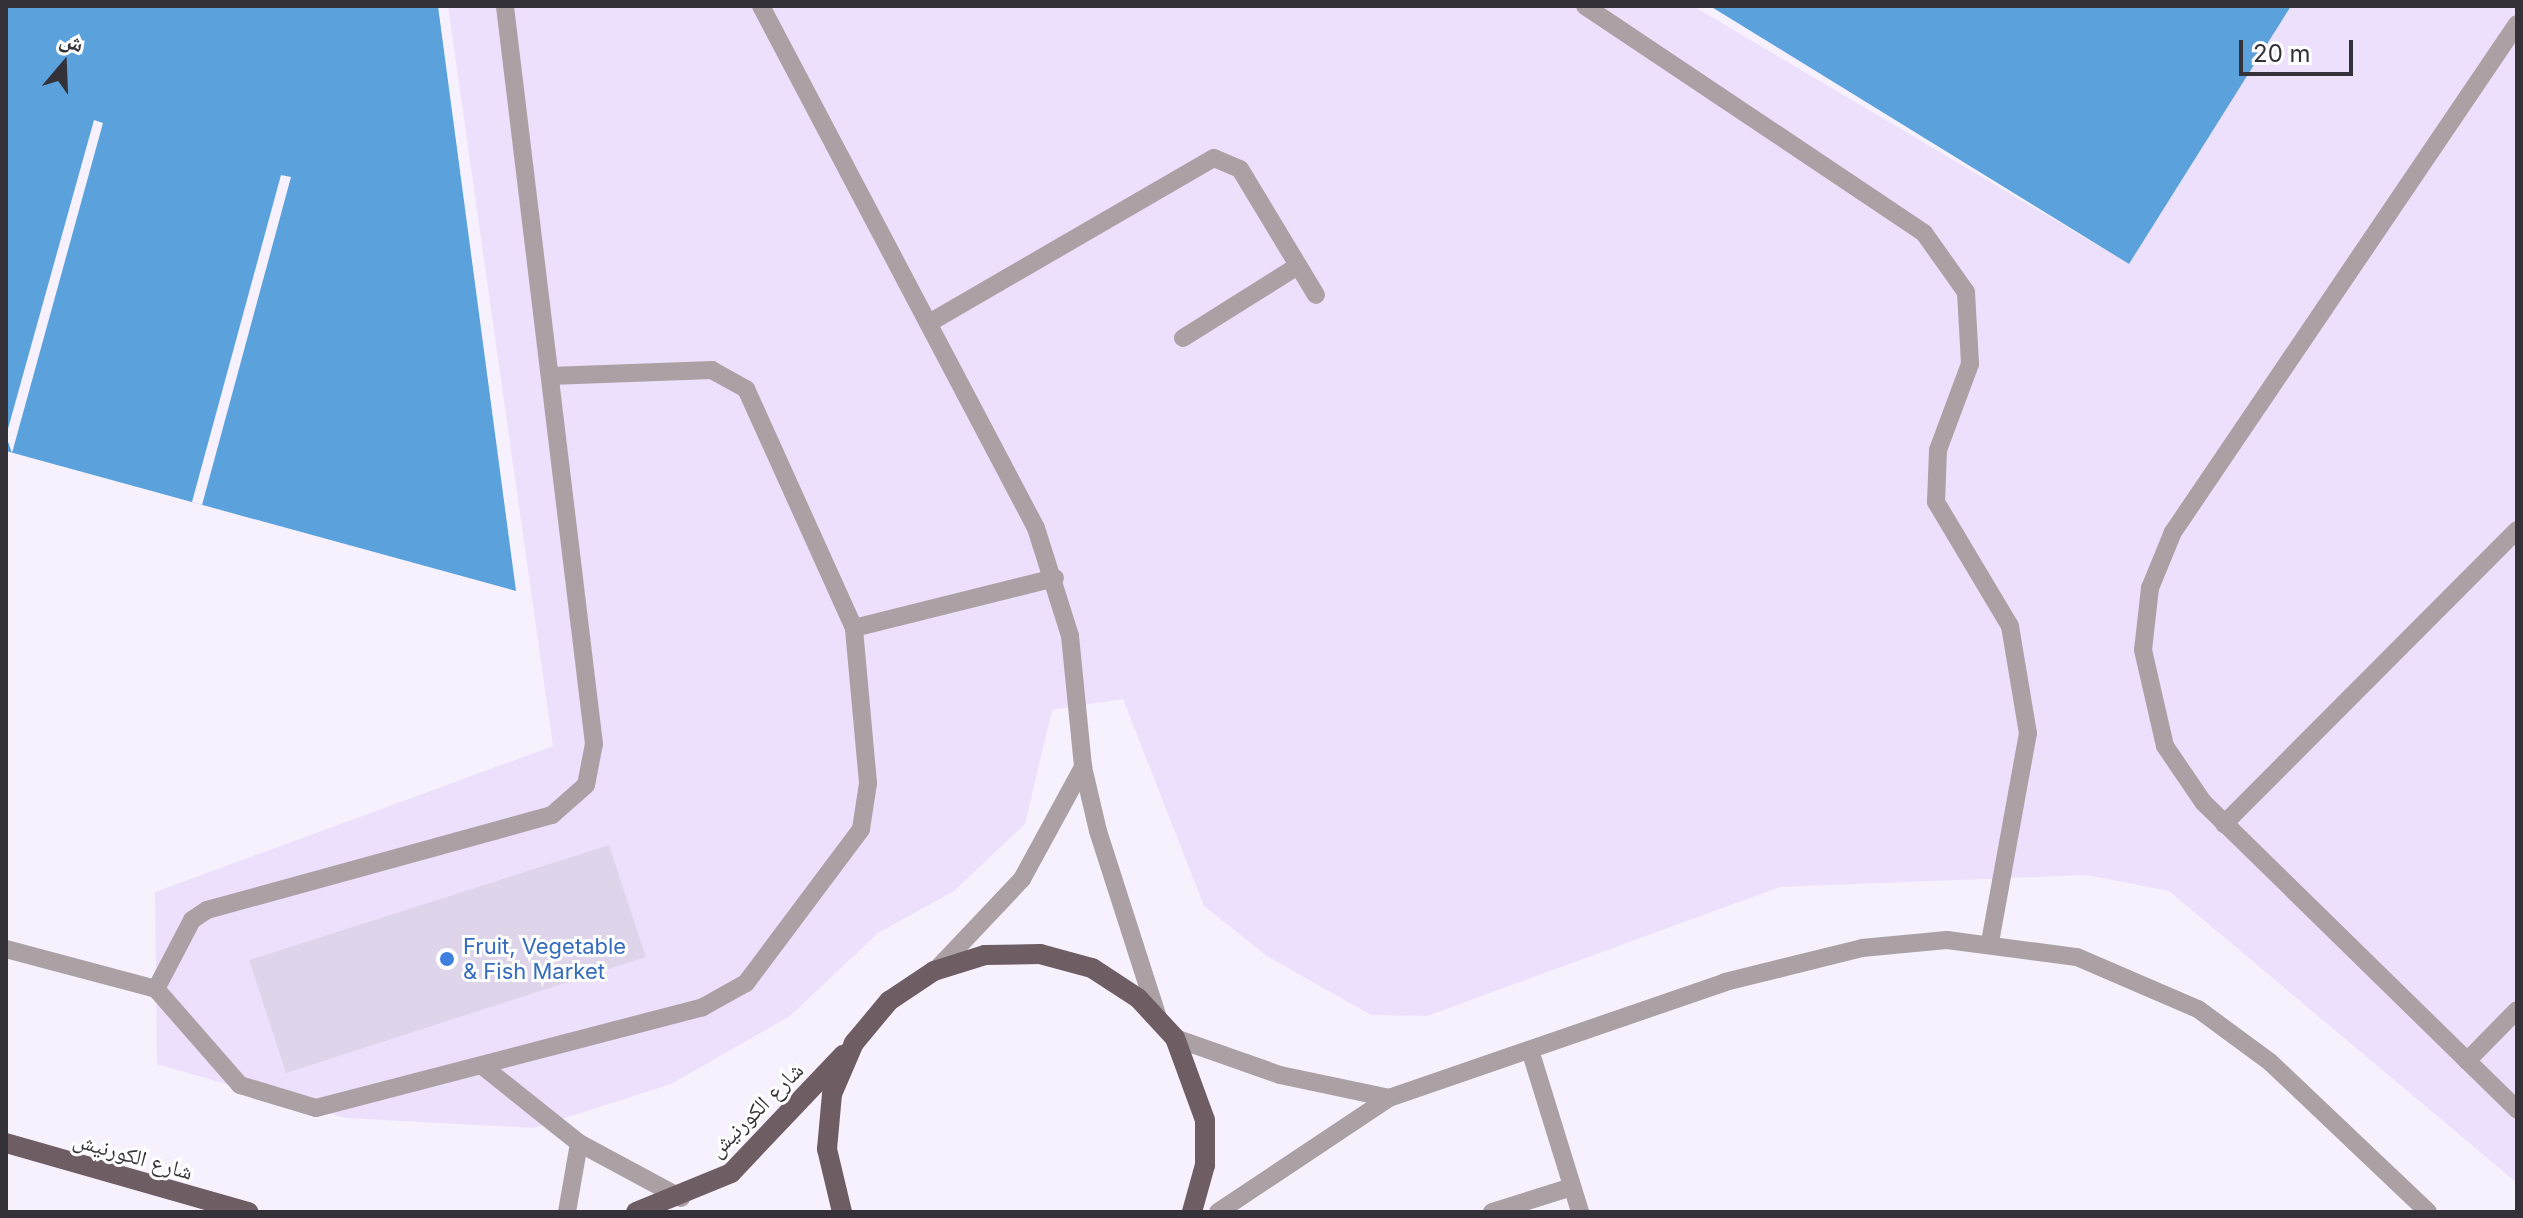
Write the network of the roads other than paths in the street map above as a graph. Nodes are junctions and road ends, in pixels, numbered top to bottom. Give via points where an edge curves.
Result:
1 (505, 6) edge
2 (761, 6) edge
3 (1585, 6) edge
4 (2517, 24) edge
5 (1298, 266) junction
6 (1316, 295) dead end
7 (929, 323) junction
8 (1183, 338) dead end
9 (550, 376) junction
10 (2517, 530) edge
11 (1055, 578) junction
12 (854, 628) junction
13 (1083, 767) junction
14 (2224, 824) junction
15 (1990, 942) junction
16 (6, 949) edge
17 (934, 971) junction
18 (156, 989) junction
19 (2517, 1010) edge
20 (1158, 1018) junction
21 (1175, 1038) junction
22 (854, 1043) junction
23 (1530, 1050) junction
24 (2467, 1061) junction
25 (485, 1068) junction
26 (1389, 1098) junction
27 (2517, 1110) edge
28 (6, 1143) edge
29 (579, 1143) junction
30 (1572, 1187) junction
31 (681, 1198) junction
32 (248, 1212) edge
33 (567, 1212) edge
34 (636, 1212) edge
35 (842, 1212) edge
36 (1192, 1212) edge
37 (1218, 1212) edge
38 (1492, 1212) edge
39 (1580, 1212) edge
40 (2428, 1212) edge

1 - 9 lane
2 - 7 lane
3 - 15 lane via 1924,233 1966,292 1970,364 1938,450 1936,502 2010,626 2028,709 2025,770
4 - 14 lane via 2160,559 2144,635 2153,714 2182,776
5 - 6 lane
5 - 7 lane via 1240,169 1202,160
5 - 8 lane
7 - 11 lane via 1014,478
9 - 12 lane via 712,370 746,389
9 - 18 lane via 594,744 586,785 552,815 207,910 192,920
10 - 14 lane
11 - 12 lane
11 - 13 lane via 1081,701
12 - 25 lane via 868,793 861,829 746,983 703,1007
13 - 17 lane via 1022,879
13 - 20 lane
14 - 24 lane
15 - 23 lane via 1862,948 1725,982
15 - 40 lane via 2077,957 2198,1009 2270,1062
16 - 18 lane
17 - 20 main road via 985,955 1040,954 1092,968
17 - 22 main road via 889,1001
18 - 25 lane via 240,1085 266,1099 343,1107
19 - 24 lane
20 - 21 main road
21 - 26 lane via 1280,1075
21 - 36 main road via 1205,1120 1205,1165
22 - 31 main road, شارع الكورنيش via 731,1173
22 - 35 main road via 832,1094 827,1149
23 - 26 lane
23 - 30 lane
24 - 27 lane
25 - 29 lane
26 - 37 lane
28 - 32 main road, شارع الكورنيش
29 - 31 lane
29 - 33 lane
30 - 38 lane
30 - 39 lane
31 - 34 main road, شارع الكورنيش

